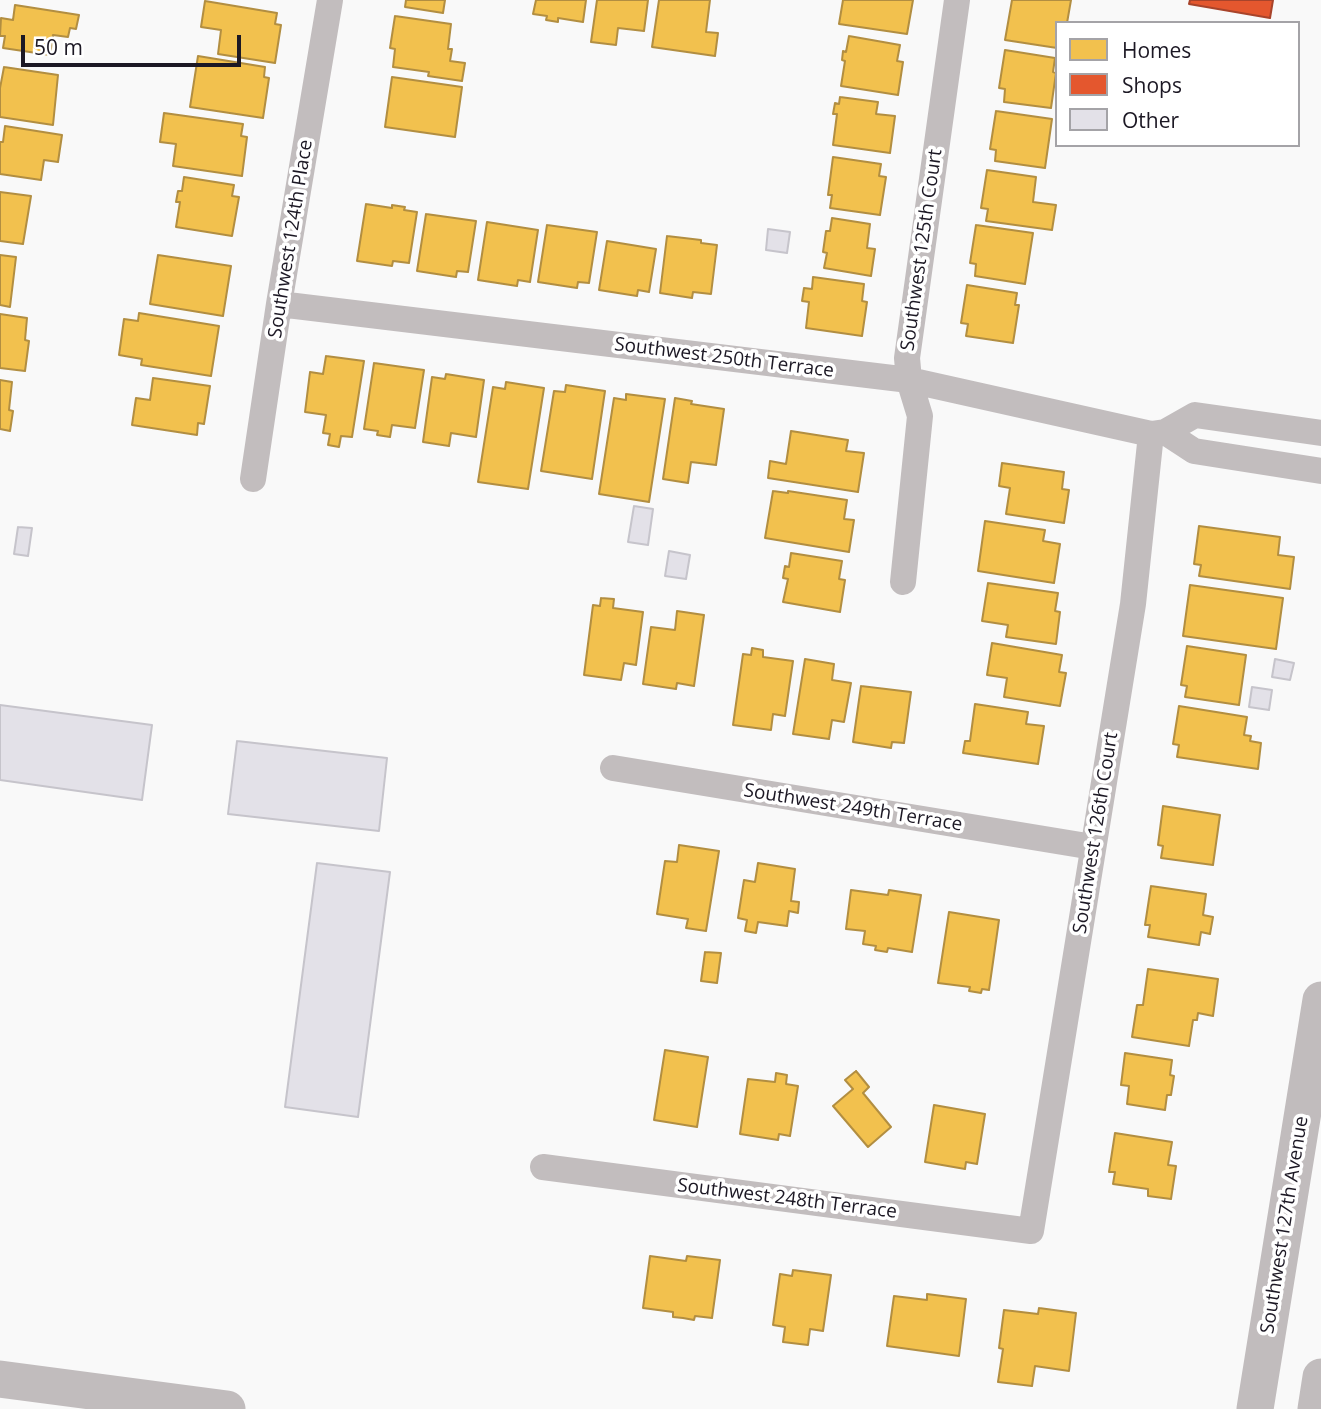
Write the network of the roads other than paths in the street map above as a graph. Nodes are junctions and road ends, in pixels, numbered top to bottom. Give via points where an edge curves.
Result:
1 (330, 0) edge
2 (957, 0) edge
3 (279, 304) junction
4 (909, 380) junction
5 (1158, 433) junction
6 (1321, 433) edge
7 (1321, 471) edge
8 (253, 478) dead end
9 (903, 582) dead end
10 (613, 768) dead end
11 (1093, 847) junction
12 (1321, 1000) edge
13 (543, 1167) dead end
14 (1031, 1231) joint
15 (1321, 1377) edge
16 (0, 1379) edge
17 (228, 1409) edge
18 (1255, 1409) edge
19 (1316, 1409) edge

1 - 3 street, Southwest 124th Place
2 - 4 street, Southwest 125th Court via 907,358
3 - 4 street, Southwest 250th Terrace
3 - 8 street, Southwest 124th Place
4 - 5 street, Southwest 250th Terrace
4 - 9 street, Southwest 125th Court via 920,416
5 - 6 street via 1195,415
5 - 7 street, Southwest 250th Terrace via 1194,452
5 - 11 street, Southwest 126th Court
10 - 11 street, Southwest 249th Terrace
11 - 14 street, Southwest 126th Court
12 - 18 street, Southwest 127th Avenue
13 - 14 street, Southwest 248th Terrace
15 - 19 street
16 - 17 street

